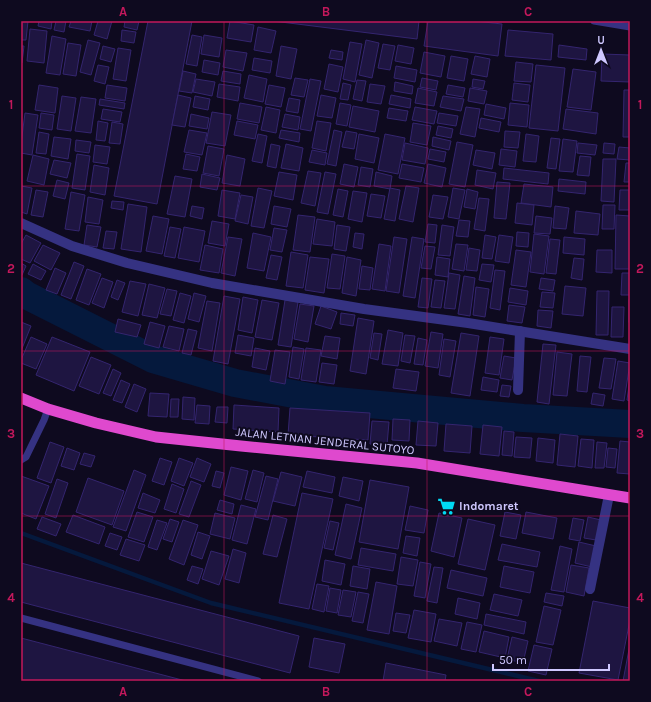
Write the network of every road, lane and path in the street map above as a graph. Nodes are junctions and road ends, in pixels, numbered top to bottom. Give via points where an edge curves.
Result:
1 (594, 21) edge
2 (630, 27) edge
3 (21, 223) edge
4 (520, 332) junction
5 (630, 349) edge
6 (518, 390) dead end
7 (21, 398) edge
8 (48, 409) junction
9 (21, 460) edge
10 (609, 495) junction
11 (630, 498) edge
12 (590, 589) dead end
13 (21, 618) edge
14 (258, 681) edge

1 - 2 lane
3 - 4 street via 79,249 212,283
4 - 5 street
4 - 6 street
7 - 8 highway, JALAN LETNAN JENDERAL SUTOYO
8 - 9 lane via 26,457
8 - 10 highway, JALAN LETNAN JENDERAL SUTOYO via 156,437 417,463
10 - 11 highway, JALAN LETNAN JENDERAL SUTOYO
10 - 12 street
13 - 14 lane

